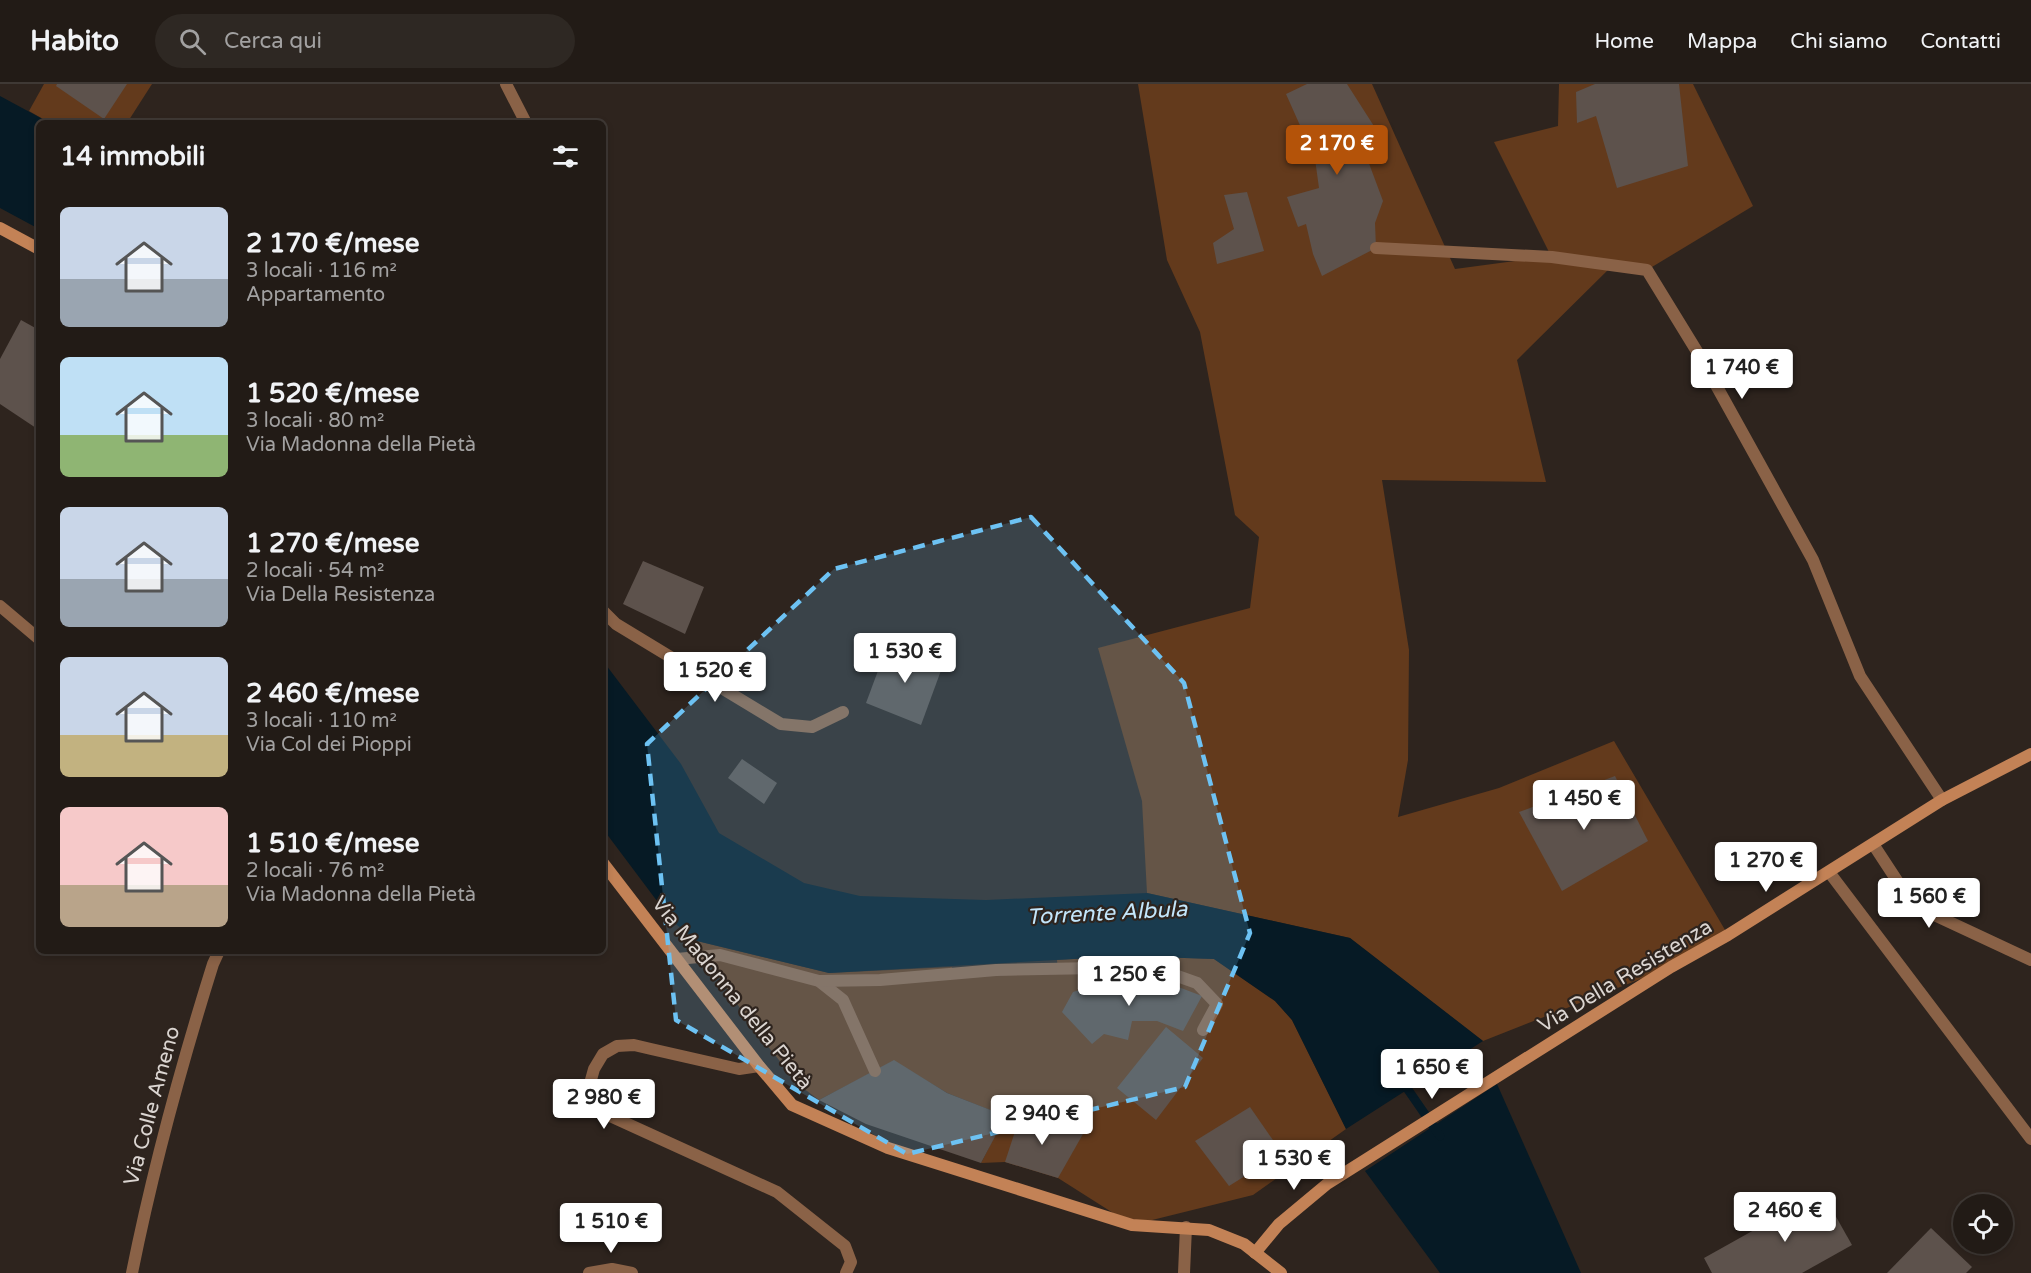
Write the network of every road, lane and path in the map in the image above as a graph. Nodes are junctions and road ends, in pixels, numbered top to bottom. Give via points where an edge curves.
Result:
1 (506, 84) edge
2 (524, 120) edge
3 (0, 228) edge
4 (36, 247) edge
5 (1376, 248) dead end
6 (0, 606) edge
7 (606, 614) edge
8 (36, 636) edge
9 (843, 712) dead end
10 (2031, 754) edge
11 (1942, 800) junction
12 (1873, 844) junction
13 (606, 867) edge
14 (1829, 872) junction
15 (218, 954) edge
16 (677, 959) junction
17 (2031, 960) edge
18 (819, 981) junction
19 (1203, 1030) dead end
20 (759, 1066) junction
21 (875, 1071) dead end
22 (2031, 1139) edge
23 (1186, 1227) junction
24 (1256, 1253) junction
25 (132, 1273) edge
26 (589, 1273) edge
27 (632, 1273) edge
28 (846, 1273) edge
29 (1184, 1273) edge
30 (1281, 1273) edge

1 - 2 street
3 - 4 street
5 - 11 street via 1552,257 1647,270 1701,358 1813,560 1860,676
6 - 8 street
7 - 9 street via 616,624 781,724 812,727
10 - 11 street, Via Della Resistenza
11 - 12 street, Via Della Resistenza
12 - 14 street, Via Della Resistenza
12 - 17 street via 1913,905
13 - 16 street, Via Madonna della Pietà
14 - 22 street
14 - 24 street, Via Della Resistenza via 1327,1184 1279,1224
15 - 25 street, Via Colle Ameno via 186,1050 149,1190
16 - 18 street via 720,955
16 - 20 street, Via Madonna della Pietà
18 - 19 street via 996,970 1152,968 1197,983 1217,1004
18 - 21 street via 843,1000
20 - 23 street, Via Madonna della Pietà via 792,1105 888,1148 1132,1225
20 - 28 street via 739,1069 651,1049 617,1046 603,1054 589,1087 594,1103 608,1115 777,1192 845,1246 851,1262
23 - 24 street, Via Madonna della Pietà via 1220,1233
23 - 29 street
24 - 30 street, Via Madonna della Pietà
26 - 27 street via 612,1269

